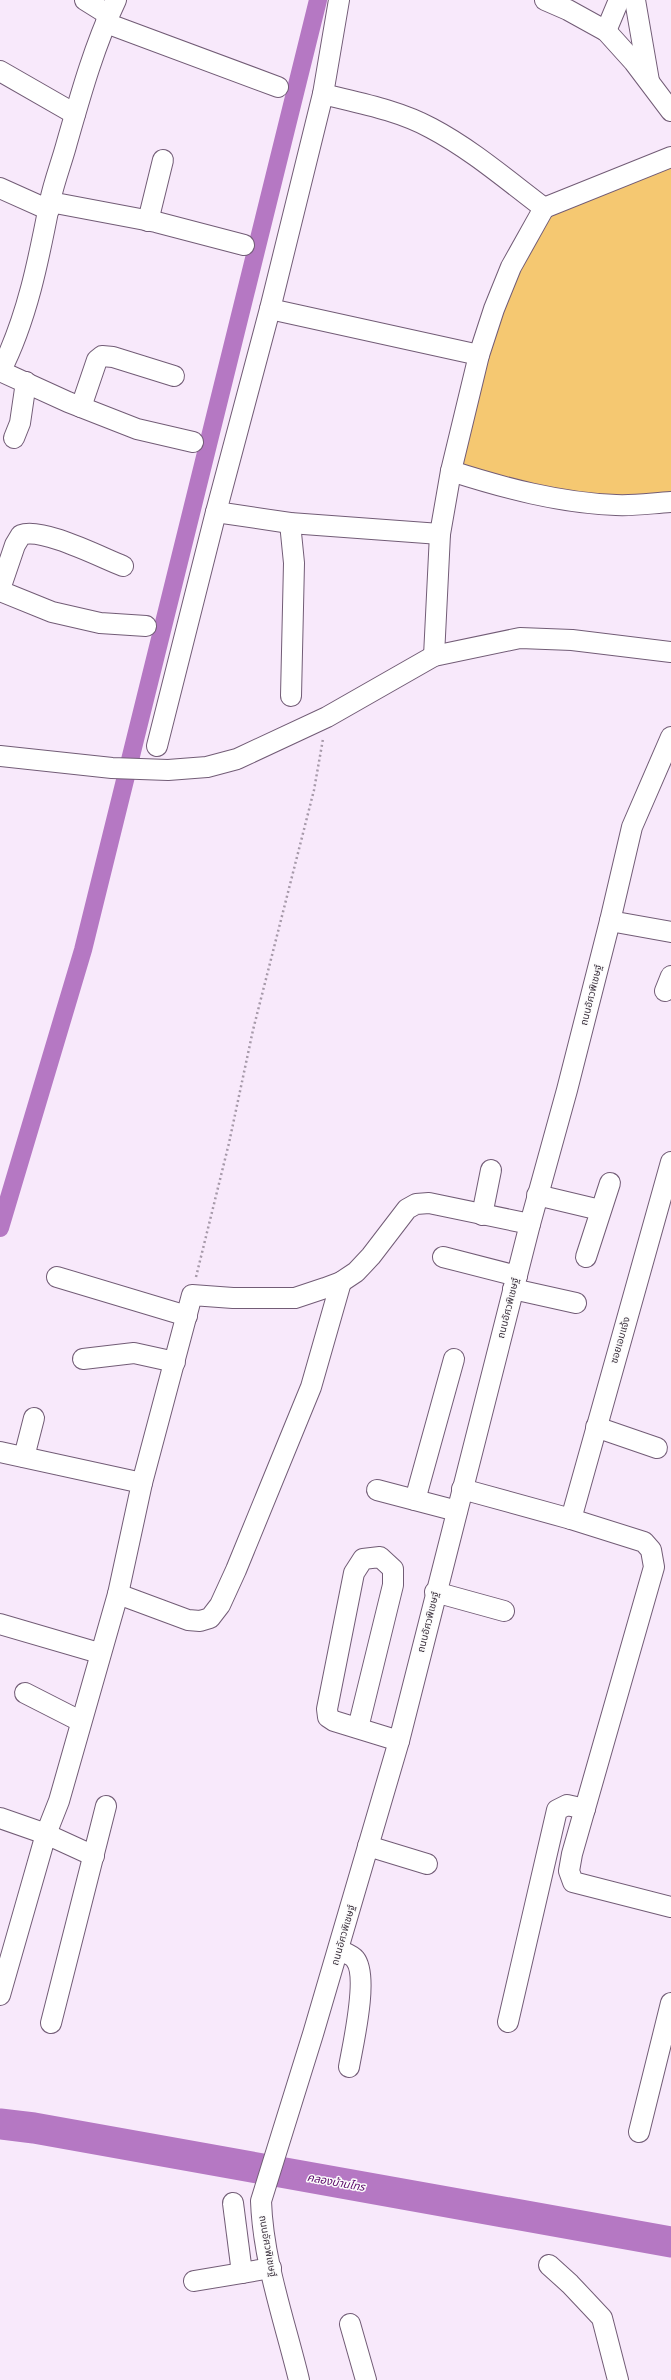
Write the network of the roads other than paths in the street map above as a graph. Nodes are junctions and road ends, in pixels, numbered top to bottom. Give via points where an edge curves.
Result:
1 (85, 0) edge
2 (339, 0) edge
3 (545, 0) edge
4 (619, 0) edge
5 (635, 0) edge
6 (110, 13) edge
7 (606, 31) junction
8 (0, 71) edge
9 (650, 82) junction
10 (278, 87) dead end
11 (323, 94) junction
12 (671, 111) edge
13 (75, 114) junction
14 (671, 156) edge
15 (163, 160) dead end
16 (0, 188) edge
17 (50, 206) junction
18 (544, 208) junction
19 (148, 220) junction
20 (244, 245) dead end
21 (270, 309) junction
22 (479, 355) junction
23 (0, 371) edge
24 (174, 376) dead end
25 (26, 382) junction
26 (81, 407) junction
27 (14, 438) dead end
28 (193, 442) dead end
29 (451, 471) junction
30 (671, 502) edge
31 (216, 512) junction
32 (290, 523) junction
33 (440, 534) junction
34 (122, 566) dead end
35 (0, 590) edge
36 (146, 626) dead end
37 (671, 652) edge
38 (434, 656) junction
39 (291, 696) dead end
40 (671, 737) edge
41 (157, 746) dead end
42 (0, 756) edge
43 (610, 921) junction
44 (671, 932) edge
45 (671, 1162) edge
46 (491, 1170) dead end
47 (610, 1182) dead end
48 (537, 1196) junction
49 (600, 1210) junction
50 (482, 1215) junction
51 (530, 1224) junction
52 (443, 1257) dead end
53 (586, 1257) dead end
54 (57, 1277) dead end
55 (341, 1282) junction
56 (515, 1283) junction
57 (576, 1303) dead end
58 (187, 1316) junction
59 (83, 1359) dead end
60 (454, 1359) dead end
61 (175, 1362) junction
62 (34, 1418) dead end
63 (596, 1427) junction
64 (657, 1448) dead end
65 (0, 1452) edge
66 (24, 1457) junction
67 (142, 1483) junction
68 (462, 1489) junction
69 (377, 1490) dead end
70 (415, 1500) junction
71 (457, 1512) junction
72 (571, 1519) junction
73 (662, 1560) edge
74 (435, 1592) junction
75 (118, 1594) junction
76 (504, 1611) dead end
77 (0, 1624) edge
78 (99, 1653) junction
79 (25, 1693) dead end
80 (80, 1721) junction
81 (358, 1728) junction
82 (399, 1741) junction
83 (106, 1806) dead end
84 (585, 1808) junction
85 (0, 1818) edge
86 (46, 1834) junction
87 (368, 1846) junction
88 (94, 1856) junction
89 (427, 1864) dead end
90 (671, 1907) edge
91 (339, 1950) junction
92 (0, 1995) edge
93 (671, 2003) edge
94 (508, 2022) dead end
95 (50, 2023) dead end
96 (349, 2068) dead end
97 (639, 2132) dead end
98 (232, 2203) dead end
99 (549, 2265) dead end
100 (271, 2268) junction
101 (242, 2273) junction
102 (194, 2281) dead end
103 (350, 2324) dead end
104 (299, 2380) edge
105 (366, 2380) edge
106 (618, 2380) edge

1 - 6 street
2 - 11 street
3 - 7 street
4 - 7 street
5 - 9 street
6 - 10 street
6 - 13 street
7 - 9 street
8 - 13 street
9 - 12 street
11 - 18 street via 395,113 430,127 458,144
11 - 21 street
13 - 17 street
14 - 18 street
15 - 19 street
16 - 17 street
17 - 19 street
17 - 23 street via 28,296 9,355
18 - 22 street via 511,267
19 - 20 street
21 - 22 street
21 - 31 street
22 - 29 street
23 - 25 street
24 - 26 street via 102,356 97,360
25 - 26 street
25 - 27 street via 20,423
26 - 28 street via 137,429
29 - 30 street via 563,500 617,506
29 - 33 street
31 - 32 street
31 - 41 street
32 - 33 street
32 - 39 street via 294,563
33 - 38 street
34 - 35 street via 43,534 29,532 21,534 15,545
35 - 36 street via 52,612 100,623
37 - 38 street via 572,640 520,638
38 - 42 street via 327,717 237,758 207,767 168,770 112,768
40 - 43 street, ถนนอัศวพิเชษฐ์ via 635,821
43 - 44 street
43 - 48 street, ถนนอัศวพิเชษฐ์
45 - 63 street, ซอยเอมแจ้ง
46 - 50 street
47 - 49 street
48 - 49 street
48 - 51 street, ถนนอัศวพิเชษฐ์
49 - 53 street
50 - 51 street
50 - 55 street via 429,1203 416,1204 406,1209 356,1272
51 - 56 street, ถนนอัศวพิเชษฐ์
52 - 56 street
54 - 58 street
55 - 58 street via 295,1298 192,1295
55 - 75 street via 311,1387 220,1605 210,1618 200,1622
56 - 57 street
56 - 68 street, ถนนอัศวพิเชษฐ์
58 - 61 street
59 - 61 street via 134,1353
60 - 70 street
61 - 67 street
62 - 66 street
63 - 64 street
63 - 72 street, ซอยเอมแจ้ง
65 - 66 street
66 - 67 street
67 - 75 street
68 - 71 street, ถนนอัศวพิเชษฐ์
68 - 72 street
69 - 70 street
70 - 71 street
71 - 74 street, ถนนอัศวพิเชษฐ์
72 - 73 street via 644,1542
73 - 84 street via 654,1567
74 - 76 street
74 - 82 street, ถนนอัศวพิเชษฐ์
75 - 78 street
77 - 78 street
78 - 80 street
79 - 80 street
80 - 86 street via 59,1801
81 - 81 street via 334,1721 328,1717 327,1709 354,1573 363,1559 380,1557 393,1569 393,1585
81 - 82 street
82 - 87 street, ถนนอัศวพิเชษฐ์
83 - 88 street
84 - 90 street via 569,1871 573,1882
84 - 94 street via 567,1805 557,1810
85 - 86 street
86 - 88 street
86 - 92 street
87 - 89 street
87 - 91 street, ถนนอัศวพิเชษฐ์
88 - 95 street
91 - 96 street via 354,1958 361,1972
91 - 100 street, ถนนอัศวพิเชษฐ์ via 261,2201
93 - 97 street
98 - 101 street
99 - 106 street via 602,2318
100 - 101 street
100 - 104 street, ถนนอัศวพิเชษฐ์
101 - 102 street
103 - 105 street

